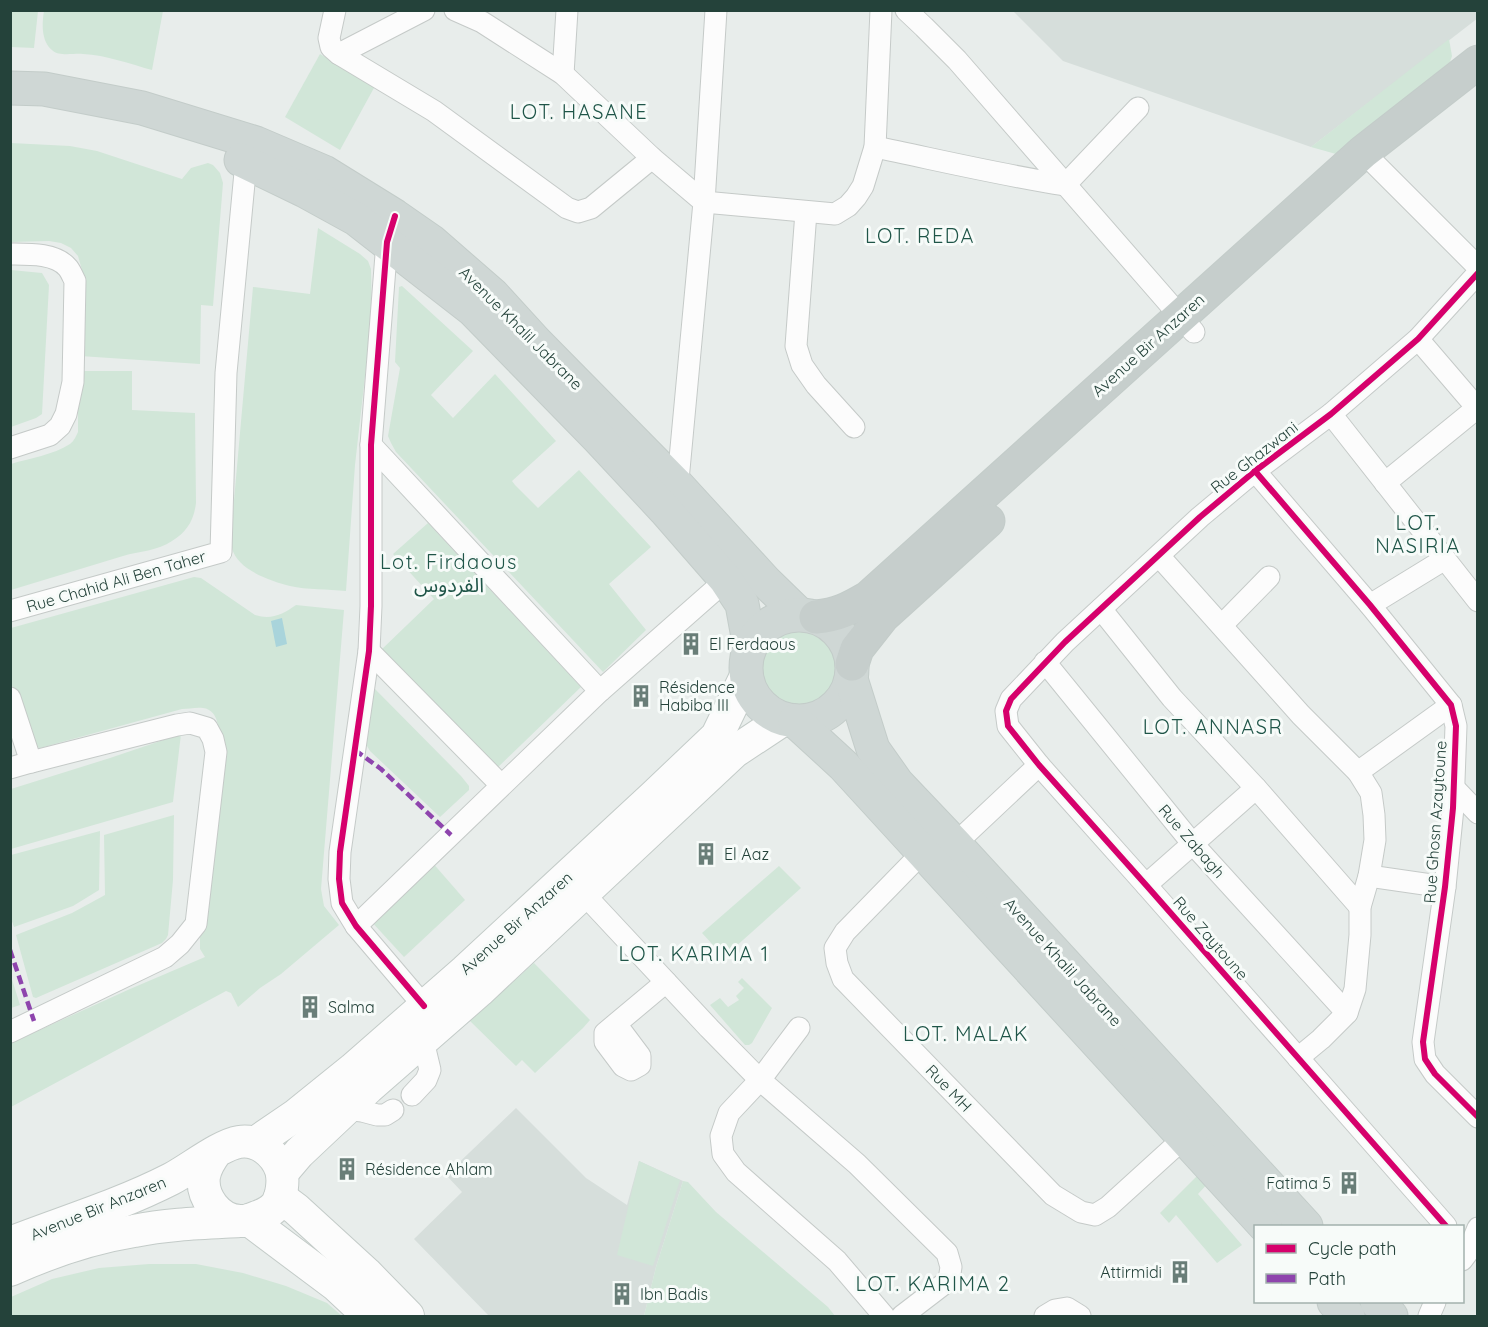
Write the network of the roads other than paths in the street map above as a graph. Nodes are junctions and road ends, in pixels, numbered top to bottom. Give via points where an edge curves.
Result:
1 (335, 10) edge
2 (424, 10) edge
3 (455, 10) edge
4 (567, 10) edge
5 (716, 10) edge
6 (881, 10) edge
7 (906, 10) edge
8 (339, 54) junction
9 (1478, 62) edge
10 (563, 74) junction
11 (1478, 85) edge
12 (10, 88) edge
13 (10, 106) edge
14 (1138, 108) dead end
15 (875, 147) junction
16 (251, 153) junction
17 (652, 158) junction
18 (1370, 158) junction
19 (1065, 185) junction
20 (704, 202) junction
21 (806, 212) junction
22 (391, 229) junction
23 (10, 254) edge
24 (1478, 267) edge
25 (1478, 273) edge
26 (1187, 324) junction
27 (1418, 339) junction
28 (1477, 409) edge
29 (1331, 414) junction
30 (854, 427) dead end
31 (371, 445) junction
32 (10, 448) edge
33 (1255, 471) junction
34 (1385, 483) junction
35 (674, 501) junction
36 (1159, 556) junction
37 (1445, 559) junction
38 (1269, 578) dead end
39 (726, 580) junction
40 (1478, 601) edge
41 (1370, 605) junction
42 (1101, 609) junction
43 (10, 611) edge
44 (808, 616) junction
45 (1222, 625) junction
46 (369, 651) junction
47 (748, 662) junction
48 (1045, 662) junction
49 (852, 671) junction
50 (600, 691) junction
51 (10, 698) edge
52 (1451, 705) junction
53 (790, 720) junction
54 (31, 762) junction
55 (1039, 765) junction
56 (10, 768) edge
57 (1358, 772) junction
58 (501, 785) junction
59 (1256, 788) junction
60 (1454, 788) junction
61 (1478, 813) edge
62 (955, 843) junction
63 (1192, 843) junction
64 (923, 852) junction
65 (1369, 876) junction
66 (1146, 885) junction
67 (1445, 887) junction
68 (583, 893) junction
69 (1360, 908) junction
70 (356, 926) junction
71 (666, 982) junction
72 (424, 1006) junction
73 (1347, 1013) junction
74 (616, 1024) dead end
75 (799, 1028) dead end
76 (10, 1032) edge
77 (426, 1037) junction
78 (1298, 1058) junction
79 (760, 1080) junction
80 (412, 1095) dead end
81 (346, 1109) junction
82 (393, 1110) dead end
83 (1478, 1117) edge
84 (1184, 1138) junction
85 (255, 1143) junction
86 (216, 1152) junction
87 (281, 1185) junction
88 (244, 1221) junction
89 (1264, 1225) edge
90 (1304, 1225) edge
91 (1444, 1225) edge
92 (1478, 1228) edge
93 (11, 1248) edge
94 (1464, 1252) edge
95 (1335, 1303) edge
96 (1375, 1303) edge
97 (1377, 1303) edge
98 (1435, 1303) edge
99 (369, 1317) edge
100 (408, 1317) edge
101 (884, 1317) edge
102 (902, 1317) edge
103 (1045, 1317) edge
104 (1080, 1317) edge
105 (1348, 1317) edge
106 (1357, 1317) edge
107 (1391, 1317) edge
108 (1429, 1317) edge

1 - 8 street via 329,38 331,47
2 - 8 street
3 - 10 street via 482,22
4 - 10 street
5 - 20 street
6 - 15 street
7 - 19 street via 957,60
8 - 17 street via 434,111 567,208 578,212 591,208
9 - 18 highway, Avenue Bir Anzaren
10 - 17 street
11 - 18 highway, Avenue Bir Anzaren
12 - 16 main road, Avenue Khalil Jabrane via 44,89 142,108
13 - 16 main road, Avenue Khalil Jabrane via 103,114
14 - 19 street
15 - 19 street
15 - 21 street via 863,186 848,206 835,214
16 - 22 main road, Avenue Khalil Jabrane via 324,172
16 - 43 street, Rue Chahid Ali Ben Taher via 226,373 221,552
17 - 20 street
18 - 24 street
18 - 26 highway, Avenue Bir Anzaren
19 - 26 street
20 - 21 street
20 - 35 street
21 - 30 street via 796,345 802,365 816,385
22 - 31 street
22 - 35 main road, Avenue Khalil Jabrane via 431,241 493,295 492,312
23 - 32 street via 58,259 75,281 73,382 66,414 50,435
25 - 27 street, Rue Ghazwani
26 - 44 highway, Avenue Bir Anzaren via 868,598 832,616
26 - 49 highway, Avenue Bir Anzaren via 883,616 857,649
27 - 28 street
27 - 29 street, Rue Ghazwani
28 - 34 street
29 - 33 street, Rue Ghazwani
29 - 34 street
31 - 46 street
31 - 50 street
33 - 36 street, Rue Ghazwani
33 - 41 street, Rue Ghosn Azaytoune
34 - 37 street
35 - 39 main road, Avenue Khalil Jabrane
35 - 44 main road, Avenue Khalil Jabrane
36 - 42 street, Rue Ghazwani
36 - 45 street
37 - 40 street
37 - 41 street
38 - 45 street
39 - 47 main road, Avenue Khalil Jabrane via 742,604
39 - 50 street
41 - 52 street, Rue Ghosn Azaytoune
42 - 48 street, Rue Ghazwani
42 - 59 street via 1172,698
44 - 47 main road via 790,615 771,622 756,637
44 - 49 main road via 837,631 848,646
45 - 57 street via 1301,715
46 - 58 street
46 - 70 street via 340,852 342,903
47 - 53 main road via 752,693 773,714
47 - 72 main road, Avenue Bir Anzaren via 717,736
48 - 55 street, Rue Zaytoune via 1011,699 1006,711 1008,726
48 - 63 street, Rue Zabagh
49 - 53 main road via 847,693 838,705 815,719
49 - 62 main road, Avenue Khalil Jabrane via 873,749 897,783
50 - 58 street
51 - 54 street
52 - 57 street
52 - 60 street, Rue Ghosn Azaytoune via 1456,726
53 - 64 main road, Avenue Khalil Jabrane via 843,765
53 - 68 main road, Avenue Bir Anzaren via 734,752
54 - 56 street
54 - 76 street via 190,723 207,728 216,752 196,924 165,957
55 - 62 street
55 - 66 street, Rue Zaytoune
57 - 65 street via 1371,793 1374,815 1375,840
58 - 70 street
59 - 63 street
59 - 69 street
60 - 61 street
60 - 67 street, Rue Ghosn Azaytoune
62 - 90 main road, Avenue Khalil Jabrane
63 - 66 street
63 - 73 street, Rue Zabagh
64 - 84 main road, Avenue Khalil Jabrane
64 - 84 street, Rue MH via 845,932 835,948 843,979 1053,1195 1081,1212 1095,1215 1108,1207
65 - 67 street
65 - 69 street
66 - 78 street, Rue Zaytoune
67 - 83 street, Rue Ghosn Azaytoune via 1423,1042 1425,1059
68 - 71 street
68 - 77 main road, Avenue Bir Anzaren
69 - 73 street via 1355,989
70 - 72 street
71 - 74 street
71 - 79 street
72 - 85 main road, Avenue Bir Anzaren via 345,1076
73 - 78 street
75 - 79 street
77 - 80 street via 430,1070
77 - 81 main road, Avenue Bir Anzaren
78 - 91 street, Rue Zaytoune
79 - 101 street via 729,1113 721,1136 723,1154 736,1172 837,1261
79 - 102 street via 857,1164 947,1254 949,1280
81 - 82 street via 385,1115
81 - 87 main road, Avenue Bir Anzaren via 299,1153
84 - 89 main road, Avenue Khalil Jabrane
85 - 86 main road, Avenue Bir Anzaren via 241,1142
85 - 87 main road via 277,1160
86 - 88 main road via 207,1165 205,1194 213,1208 225,1217
86 - 93 main road, Avenue Bir Anzaren via 171,1179
87 - 88 main road, Avenue Bir Anzaren via 275,1206 268,1213
87 - 100 main road via 296,1209
88 - 93 main road, Avenue Bir Anzaren via 134,1230 25,1263
88 - 99 main road via 337,1286
92 - 94 street
95 - 105 main road
96 - 106 street
97 - 107 main road
98 - 108 street
103 - 104 street via 1067,1308

